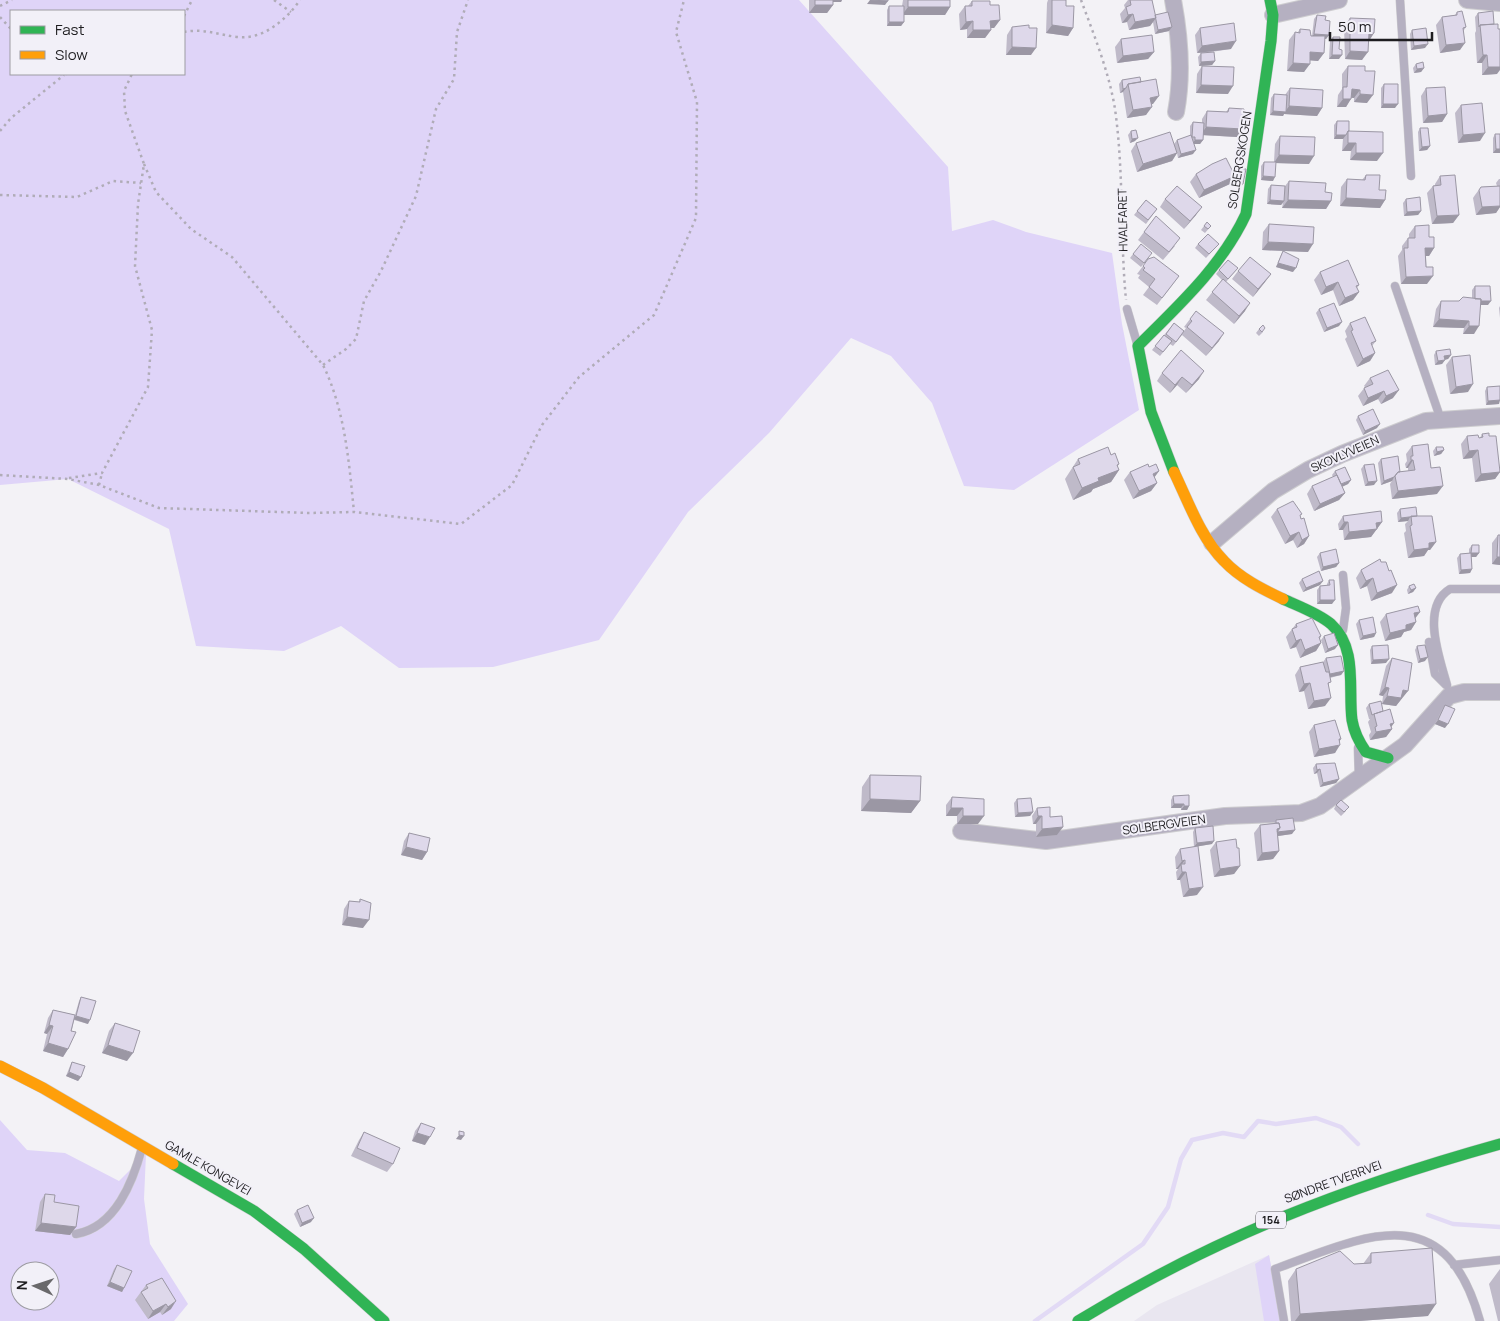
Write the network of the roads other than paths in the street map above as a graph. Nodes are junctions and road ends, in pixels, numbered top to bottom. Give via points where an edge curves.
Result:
1 (1173, 0) edge
2 (1339, 0) edge
3 (1400, 0) edge
4 (1467, 0) edge
5 (1500, 3) edge
6 (1271, 8) edge
7 (1176, 112) dead end
8 (1411, 176) dead end
9 (1395, 286) dead end
10 (1127, 309) road end
11 (1138, 346) junction
12 (1500, 416) edge
13 (1441, 420) junction
14 (1212, 544) junction
15 (1342, 575) dead end
16 (1500, 589) edge
17 (1343, 635) junction
18 (1429, 642) dead end
19 (1450, 690) junction
20 (1500, 692) edge
21 (1358, 741) junction
22 (1388, 758) junction
23 (1358, 778) junction
24 (961, 831) dead end
25 (0, 1066) edge
26 (1500, 1144) edge
27 (143, 1146) junction
28 (76, 1234) edge
29 (1500, 1260) edge
30 (1454, 1265) junction
31 (384, 1321) edge
32 (1078, 1321) edge
33 (1284, 1321) edge
34 (1480, 1321) edge

1 - 7 street via 1180,77
2 - 6 street
3 - 8 lane
4 - 5 street
6 - 11 street, SOLBERGSKOGEN via 1252,181 1242,224 1226,248
9 - 13 lane
10 - 11 lane
11 - 14 street via 1146,396 1161,440
12 - 13 street, SKOVLYVEIEN
13 - 14 street, SKOVLYVEIEN via 1402,429 1302,473 1272,492
14 - 17 street via 1224,561 1238,572 1330,623
15 - 17 lane via 1346,608
16 - 19 lane via 1450,589 1439,599 1435,636 1440,667
17 - 21 street
18 - 19 lane via 1435,674
19 - 20 street
19 - 22 street, SOLBERGVEIEN via 1415,737
21 - 22 street via 1366,752
21 - 23 lane
22 - 23 street, SOLBERGVEIEN
23 - 24 street, SOLBERGVEIEN via 1320,806 1301,814 1224,816 1046,841
25 - 27 street, GAMLE KONGEVEI
26 - 32 street, SØNDRE TVERRVEI / 154 via 1402,1172 1265,1223 1171,1266
27 - 28 lane via 137,1166 112,1213 91,1229
27 - 31 street, GAMLE KONGEVEI via 254,1211 304,1249
29 - 30 lane
30 - 33 lane via 1430,1244 1403,1234 1383,1234 1336,1247 1275,1269
30 - 34 lane via 1470,1289

